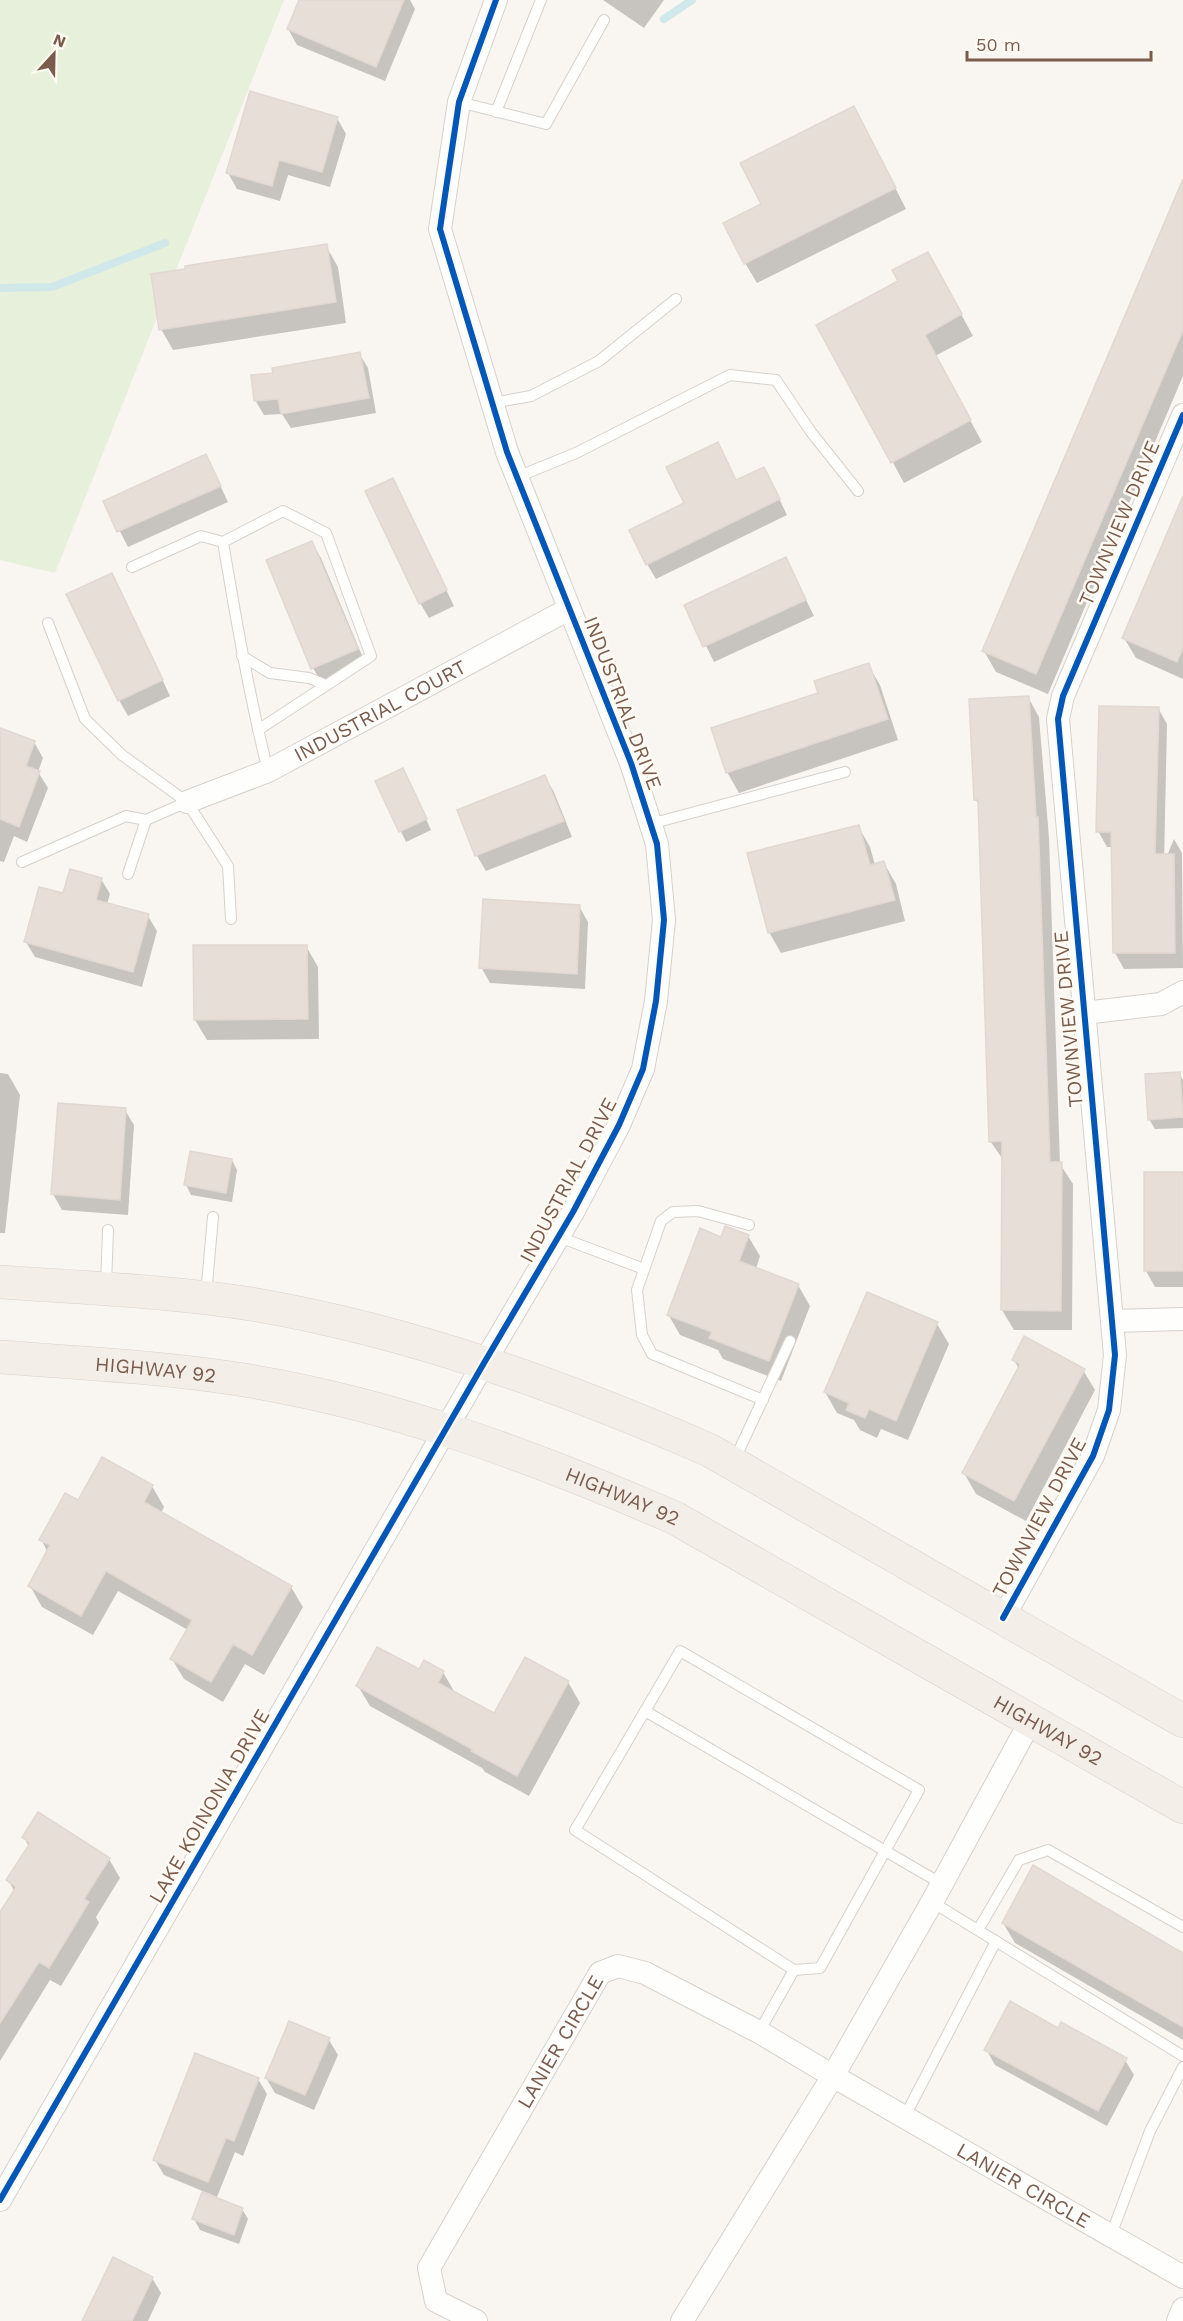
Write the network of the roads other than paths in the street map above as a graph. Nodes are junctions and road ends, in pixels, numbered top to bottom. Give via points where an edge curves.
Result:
1 (496, 0) edge
2 (541, 0) edge
3 (604, 20) dead end
4 (459, 102) junction
5 (496, 112) junction
6 (676, 298) dead end
7 (492, 403) junction
8 (1183, 416) edge
9 (517, 477) junction
10 (858, 491) dead end
11 (224, 542) junction
12 (132, 567) dead end
13 (569, 609) junction
14 (48, 623) dead end
15 (242, 656) junction
16 (326, 685) junction
17 (258, 730) junction
18 (268, 771) junction
19 (845, 772) dead end
20 (186, 802) junction
21 (146, 820) junction
22 (650, 824) junction
23 (22, 862) dead end
24 (128, 874) dead end
25 (231, 919) dead end
26 (1183, 993) edge
27 (1084, 1013) junction
28 (213, 1217) dead end
29 (749, 1225) dead end
30 (108, 1230) dead end
31 (559, 1237) junction
32 (644, 1269) junction
33 (0, 1282) edge
34 (106, 1289) junction
35 (205, 1299) junction
36 (1183, 1319) edge
37 (1112, 1321) junction
38 (790, 1341) dead end
39 (0, 1357) edge
40 (484, 1363) junction
41 (763, 1400) junction
42 (446, 1430) junction
43 (733, 1464) junction
44 (1003, 1618) junction
45 (645, 1711) junction
46 (1031, 1720) junction
47 (1183, 1721) edge
48 (1183, 1808) edge
49 (884, 1851) junction
50 (937, 1893) junction
51 (1183, 1927) edge
52 (978, 1930) junction
53 (996, 1941) junction
54 (794, 1970) junction
55 (759, 2032) junction
56 (1183, 2056) edge
57 (1183, 2067) edge
58 (833, 2076) junction
59 (904, 2118) junction
60 (0, 2200) edge
61 (1111, 2235) junction
62 (1183, 2277) edge
63 (1183, 2309) edge
64 (476, 2321) edge
65 (682, 2321) edge
66 (1178, 2321) edge

1 - 4 street, INDUSTRIAL DRIVE
2 - 5 lane
3 - 5 lane via 546,124
4 - 5 lane
4 - 7 street, INDUSTRIAL DRIVE via 440,229
6 - 7 lane via 599,361 531,396
7 - 9 street, INDUSTRIAL DRIVE
8 - 27 street, TOWNVIEW DRIVE via 1063,696 1058,719
9 - 10 lane via 576,453 730,375 776,380
9 - 13 street, INDUSTRIAL DRIVE
11 - 12 lane via 201,536
11 - 15 lane
11 - 16 lane via 283,512 326,533 371,656
13 - 18 street, INDUSTRIAL COURT
13 - 22 street, INDUSTRIAL DRIVE via 631,763
14 - 20 lane via 85,719 122,755
15 - 16 lane via 270,673 309,678
15 - 17 lane
16 - 17 lane
17 - 18 lane
18 - 20 street, INDUSTRIAL COURT
19 - 22 lane
20 - 21 lane
20 - 25 lane via 228,866
21 - 23 lane via 126,816
21 - 24 lane
22 - 31 street, INDUSTRIAL DRIVE via 657,844 664,920 656,1001 642,1069 619,1125
26 - 27 street via 1161,1004
27 - 37 street, TOWNVIEW DRIVE
28 - 35 lane
29 - 32 lane via 698,1211 673,1212 661,1221
30 - 34 lane
31 - 32 lane
31 - 40 street, INDUSTRIAL DRIVE
32 - 41 lane via 637,1290 642,1335 652,1354
33 - 34 main road
34 - 35 main road
35 - 40 main road via 257,1305 360,1327
36 - 37 street
37 - 44 street, TOWNVIEW DRIVE via 1115,1355 1108,1410 1093,1456
38 - 41 lane
39 - 42 main road, HIGHWAY 92 via 158,1368 244,1380 342,1400
40 - 42 street, INDUSTRIAL DRIVE
40 - 43 main road via 642,1421
41 - 43 lane
42 - 46 main road, HIGHWAY 92 via 614,1491 675,1518
42 - 60 street, LAKE KOINONIA DRIVE
43 - 44 main road
44 - 47 main road
45 - 49 lane
45 - 49 lane via 680,1651 919,1790
45 - 54 lane via 575,1830
46 - 48 main road, HIGHWAY 92
46 - 50 street
49 - 50 lane
49 - 54 lane via 820,1968
50 - 52 lane
50 - 58 street
51 - 52 lane via 1048,1850 1019,1860
52 - 53 lane
53 - 56 lane
53 - 59 lane
54 - 55 lane
55 - 58 street, LANIER CIRCLE
55 - 64 street, LANIER CIRCLE via 645,1973 618,1966 600,1973 429,2268 435,2301
57 - 61 lane via 1150,2132
58 - 59 street, LANIER CIRCLE
58 - 65 street
59 - 61 street, LANIER CIRCLE
61 - 62 street, LANIER CIRCLE
63 - 66 street

